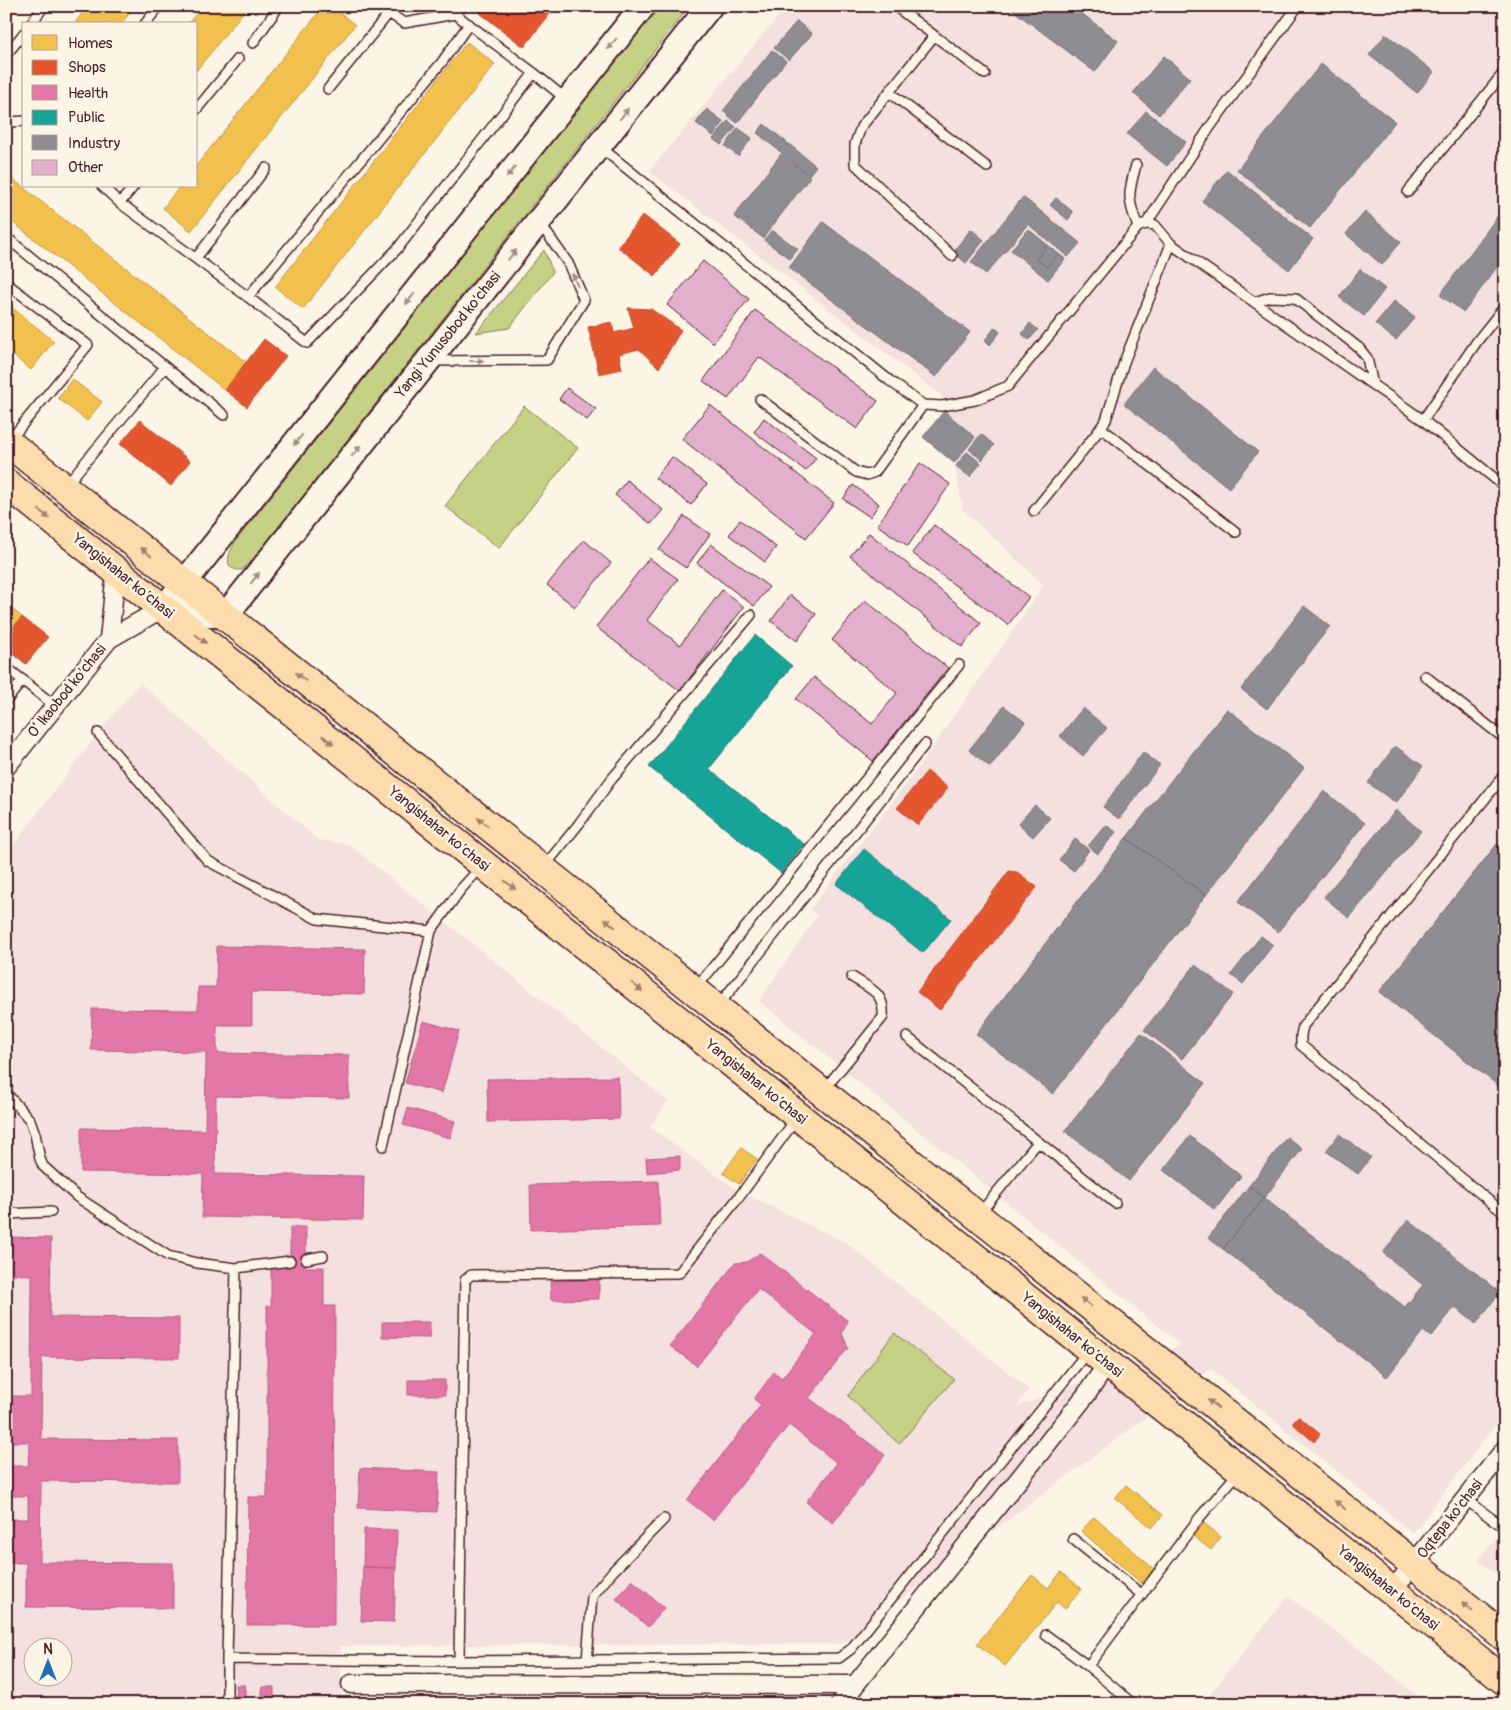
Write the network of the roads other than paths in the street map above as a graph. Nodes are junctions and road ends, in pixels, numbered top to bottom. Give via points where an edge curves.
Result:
1 (44, 6) edge
2 (159, 6) edge
3 (279, 6) edge
4 (378, 6) edge
5 (462, 6) edge
6 (643, 6) edge
7 (710, 6) edge
8 (895, 6) edge
9 (1298, 6) edge
10 (389, 13) junction
11 (455, 14) junction
12 (32, 22) edge
13 (147, 22) edge
14 (469, 24) junction
15 (22, 35) edge
16 (934, 36) junction
17 (252, 43) dead end
18 (6, 55) edge
19 (238, 60) dead end
20 (1505, 71) edge
21 (534, 73) junction
22 (985, 74) dead end
23 (328, 89) dead end
24 (889, 92) junction
25 (568, 100) junction
26 (198, 108) edge
27 (22, 121) edge
28 (6, 125) edge
29 (599, 146) junction
30 (1136, 165) dead end
31 (987, 167) dead end
32 (266, 168) dead end
33 (104, 188) edge
34 (132, 188) edge
35 (1408, 192) dead end
36 (120, 203) junction
37 (539, 222) junction
38 (1142, 226) junction
39 (6, 237) edge
40 (1172, 244) junction
41 (952, 256) dead end
42 (196, 258) junction
43 (6, 283) edge
44 (248, 297) junction
45 (1255, 302) junction
46 (1505, 306) edge
47 (428, 361) junction
48 (165, 367) junction
49 (1373, 385) junction
50 (760, 399) dead end
51 (923, 404) junction
52 (224, 415) dead end
53 (1423, 420) junction
54 (1101, 428) junction
55 (7, 441) edge
56 (6, 483) edge
57 (64, 487) junction
58 (1505, 487) edge
59 (1034, 511) dead end
60 (1236, 532) dead end
61 (116, 571) junction
62 (184, 583) junction
63 (163, 608) junction
64 (751, 615) dead end
65 (225, 616) junction
66 (109, 639) junction
67 (959, 665) dead end
68 (6, 668) edge
69 (1425, 676) dead end
70 (23, 680) junction
71 (6, 701) edge
72 (55, 706) junction
73 (98, 733) dead end
74 (1505, 739) edge
75 (925, 744) dead end
76 (6, 767) edge
77 (1505, 774) edge
78 (483, 864) junction
79 (542, 869) junction
80 (431, 931) junction
81 (852, 977) dead end
82 (694, 990) junction
83 (717, 1008) junction
84 (907, 1038) dead end
85 (787, 1064) junction
86 (766, 1090) junction
87 (822, 1092) junction
88 (6, 1093) edge
89 (798, 1116) junction
90 (1038, 1142) junction
91 (383, 1146) dead end
92 (1115, 1203) dead end
93 (51, 1212) dead end
94 (6, 1214) edge
95 (1505, 1214) edge
96 (977, 1216) junction
97 (323, 1256) dead end
98 (306, 1259) dead end
99 (290, 1261) dead end
100 (236, 1268) junction
101 (1128, 1337) junction
102 (1099, 1356) junction
103 (1505, 1450) edge
104 (1241, 1470) junction
105 (1466, 1500) junction
106 (664, 1519) dead end
107 (1505, 1528) edge
108 (1073, 1539) dead end
109 (1414, 1564) junction
110 (1392, 1591) junction
111 (1142, 1594) junction
112 (1046, 1635) dead end
113 (1505, 1637) edge
114 (227, 1659) junction
115 (587, 1660) junction
116 (460, 1661) junction
117 (1088, 1666) junction
118 (1498, 1667) edge
119 (351, 1684) dead end
120 (855, 1685) junction
121 (227, 1704) edge
122 (840, 1704) edge
123 (1133, 1704) edge

1 - 12 lane
2 - 13 lane
3 - 17 lane
4 - 10 lane
5 - 11 lane
6 -> 25 main road
29 -> 7 main road, Yangi Yunusobod ko'chasi
8 - 16 lane
9 - 38 lane
10 - 11 lane via 404,23
10 - 23 lane
11 - 14 lane
14 - 21 lane
14 - 44 lane via 442,62
15 - 18 lane
16 - 22 lane
16 - 24 lane
19 - 26 lane
20 - 35 lane
21 - 25 lane
21 - 44 lane via 398,248 307,343
24 - 31 lane
24 - 41 lane via 861,127 855,144 855,164
25 -> 62 main road
27 - 28 lane
29 - 37 main road, Yangi Yunusobod ko'chasi
29 - 51 lane via 890,381
30 - 38 lane via 1128,194 1130,207
32 - 42 lane
33 - 36 lane
34 - 36 lane
36 - 42 lane
47 -> 37 main road, Yangi Yunusobod ko'chasi
47 -> 37 lane via 547,360 584,300 568,264
38 - 40 lane via 1155,225
38 - 51 lane via 1008,386 975,400 942,406
39 - 48 lane
40 - 45 lane
40 - 54 lane
42 - 44 lane
43 - 55 lane via 88,345
45 - 49 lane
45 - 49 lane via 1270,297 1295,298 1359,348 1367,358
46 - 53 lane
65 -> 47 main road, Yangi Yunusobod ko'chasi
48 - 52 lane
48 - 57 lane
49 - 53 lane
50 - 51 lane via 856,472 867,475 875,472
53 - 58 lane
54 - 59 lane
54 - 60 lane
55 - 57 main road
56 -> 61 main road, Yangishahar ko‘chasi
62 -> 57 main road
61 - 63 main road, Yangishahar ko‘chasi
61 - 66 street, Oʻlkaobod ko'chasi
62 - 63 main road
62 - 65 main road
63 - 65 main road
63 - 66 street, Oʻlkaobod ko'chasi
63 -> 78 main road, Yangishahar ko‘chasi
64 - 79 lane via 611,780
79 -> 65 main road
66 - 72 street, Oʻlkaobod ko'chasi
67 - 82 lane
68 - 70 lane
69 - 74 lane
70 - 71 lane
70 - 72 lane
72 - 76 street, Oʻlkaobod ko'chasi
73 - 80 lane via 208,862 317,920
75 - 83 lane
77 - 95 lane via 1303,1026 1301,1035 1302,1045
78 - 80 lane
78 -> 86 main road, Yangishahar ko‘chasi
82 -> 79 main road
80 - 91 lane
81 - 87 lane via 880,996 884,1005 883,1017
82 - 83 main road
83 - 85 main road
84 - 90 lane
85 - 86 main road via 770,1071
85 - 87 main road
86 - 89 main road, Yangishahar ko‘chasi
87 - 96 main road
88 - 100 lane via 30,1120 44,1166 77,1197 168,1256
89 - 102 main road, Yangishahar ko‘chasi
89 - 116 lane via 678,1273 471,1275 465,1280
90 - 92 lane
90 - 96 lane
93 - 94 lane
101 -> 96 main road
97 - 98 lane
99 - 100 lane
100 - 114 lane
101 - 102 main road
109 -> 101 main road
102 - 104 main road, Yangishahar ko‘chasi
102 - 115 lane via 844,1655 834,1659
102 - 120 street via 1086,1395
103 - 105 street, Oqtepa ko'chasi
104 - 110 main road, Yangishahar ko‘chasi
104 - 111 lane via 1200,1517
105 - 107 lane
105 - 109 street, Oqtepa ko'chasi
106 - 115 lane via 592,1596
108 - 111 lane
109 - 110 street, Oqtepa ko'chasi
113 -> 109 main road
110 - 118 main road, Yangishahar ko‘chasi
111 - 117 lane
112 - 117 lane
114 - 116 lane
114 - 121 lane
115 - 116 lane
117 - 123 lane
119 - 120 street
120 - 122 street

